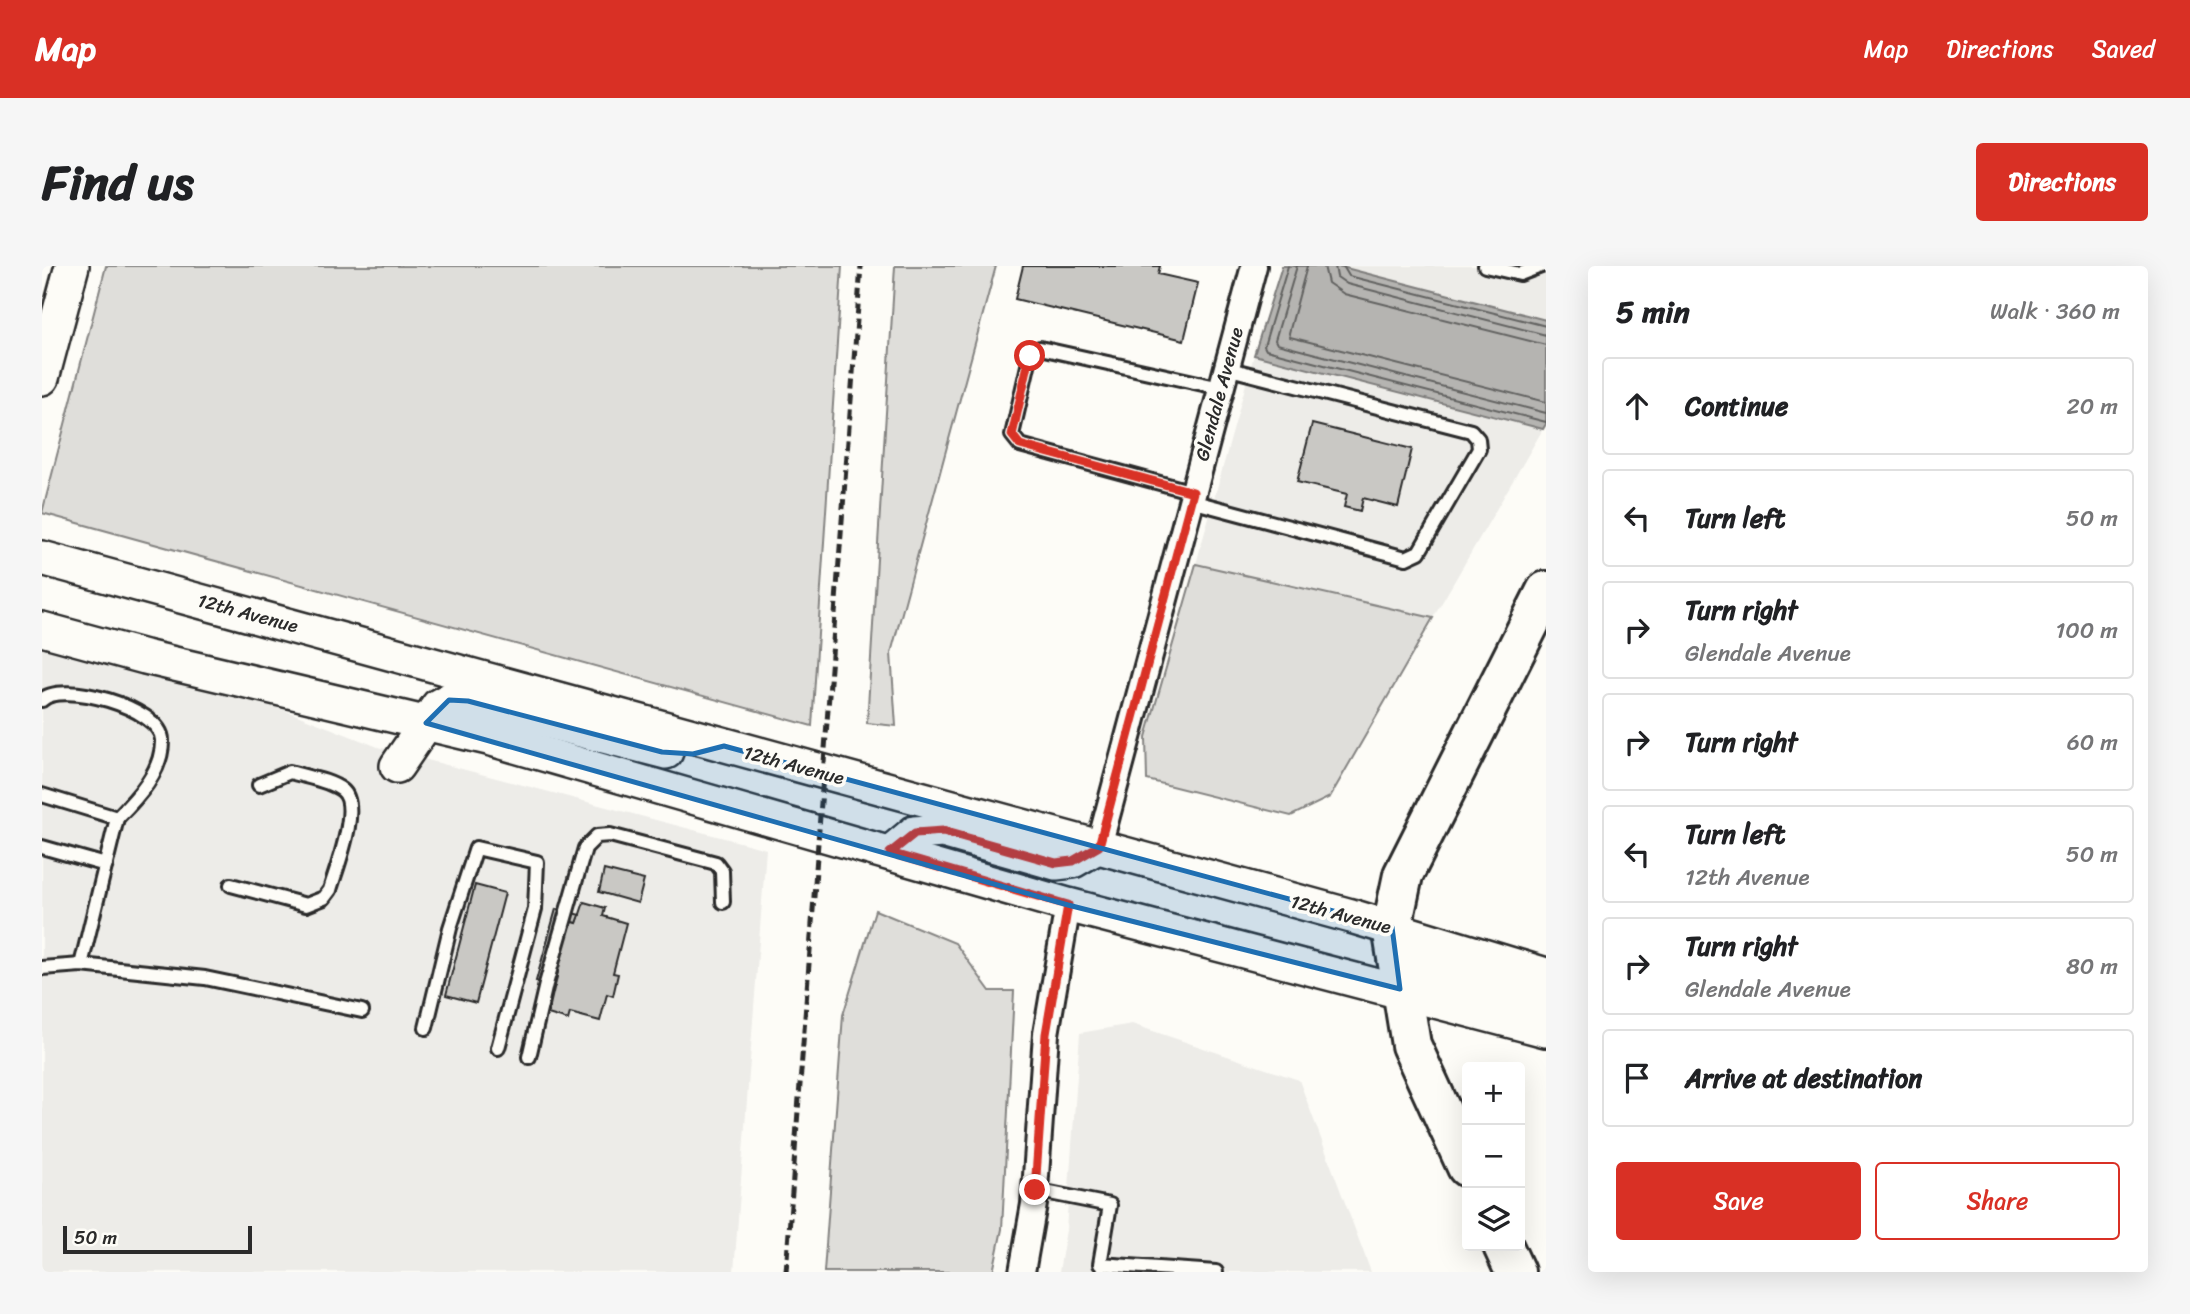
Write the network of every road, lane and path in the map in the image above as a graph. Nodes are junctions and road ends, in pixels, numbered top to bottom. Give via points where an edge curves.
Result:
1 (72, 266) edge
2 (1254, 266) edge
3 (1485, 266) edge
4 (1541, 266) edge
5 (42, 378) edge
6 (1224, 378) junction
7 (1192, 497) junction
8 (42, 558) edge
9 (1546, 591) edge
10 (42, 629) edge
11 (42, 700) edge
12 (426, 723) junction
13 (724, 746) junction
14 (397, 766) dead end
15 (259, 785) dead end
16 (42, 795) edge
17 (117, 818) junction
18 (1099, 846) junction
19 (42, 847) edge
20 (890, 853) junction
21 (106, 865) junction
22 (231, 885) dead end
23 (723, 902) dead end
24 (1068, 905) junction
25 (1392, 927) junction
26 (42, 956) edge
27 (56, 965) junction
28 (81, 965) junction
29 (42, 968) edge
30 (1546, 975) edge
31 (1400, 989) junction
32 (1546, 997) edge
33 (362, 1011) dead end
34 (426, 1028) dead end
35 (1546, 1030) edge
36 (498, 1048) dead end
37 (529, 1057) dead end
38 (1462, 1156) edge
39 (1035, 1190) junction
40 (1505, 1251) edge
41 (1099, 1268) edge
42 (1022, 1272) edge
43 (1216, 1272) edge
44 (1515, 1272) edge

1 - 5 main road
2 - 6 street, Glendale Avenue
3 - 4 lane via 1520,274
6 - 7 street, Glendale Avenue
6 - 7 lane via 1040,348 1030,356 1014,441
6 - 7 lane via 1471,431 1479,449 1419,552 1406,558
7 - 18 street, Glendale Avenue
8 - 13 main road, 12th Avenue
9 - 25 highway via 1403,875
10 - 12 main road
11 - 17 lane via 63,691 131,707 148,715 158,727 162,740 146,789
12 - 13 main road via 438,706 449,700 468,701 662,752 693,754
12 - 14 main road
12 - 20 main road
13 - 18 main road, 12th Avenue
15 - 22 lane via 290,772 340,788 351,804 348,826 330,890 316,903 306,905
16 - 17 lane
17 - 21 lane
18 - 20 main road via 1073,861 1056,863 943,831 915,833
18 - 25 main road, 12th Avenue
19 - 21 lane
20 - 24 main road
21 - 28 lane
23 - 37 lane via 722,871 716,863 610,835 589,841 549,971
24 - 31 main road
24 - 39 street via 1046,1034
25 - 30 main road, 12th Avenue
25 - 31 highway
26 - 27 lane
27 - 28 lane
27 - 29 lane
28 - 33 lane via 205,978
31 - 32 highway via 1421,970 1448,969
31 - 35 main road
31 - 38 highway via 1411,1045
34 - 36 lane via 450,928 476,848 537,862 535,909
39 - 41 lane via 1110,1205
39 - 42 street
40 - 44 highway
41 - 43 lane

